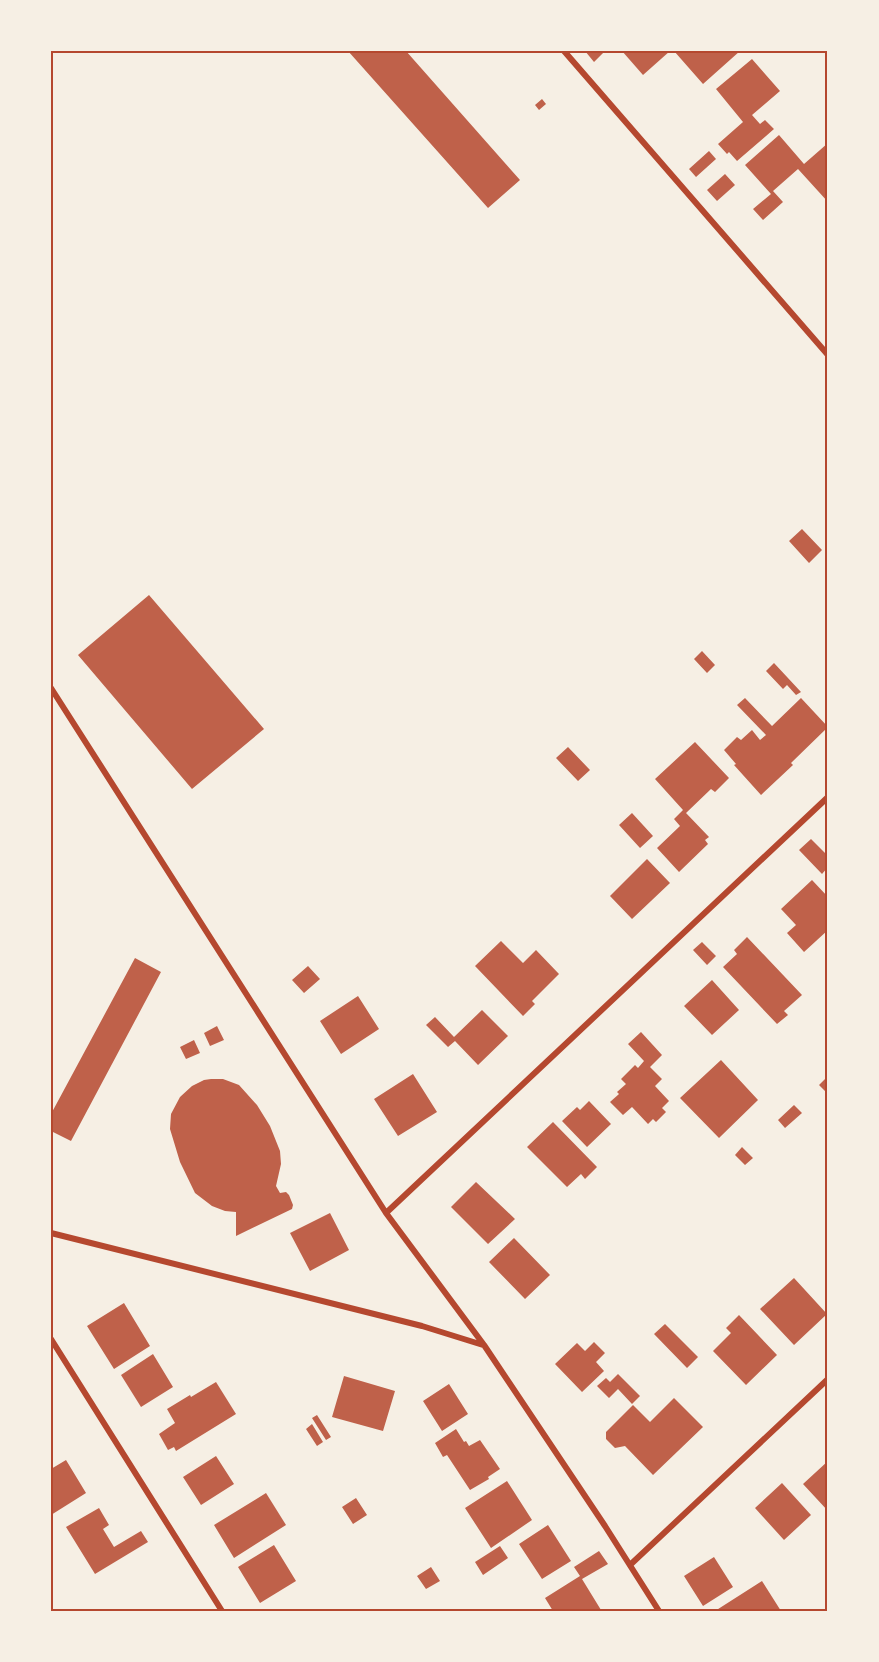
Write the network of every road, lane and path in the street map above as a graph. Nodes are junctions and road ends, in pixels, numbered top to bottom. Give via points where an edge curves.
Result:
1 (564, 51) edge
2 (828, 355) edge
3 (51, 688) edge
4 (828, 797) edge
5 (386, 1213) junction
6 (51, 1233) edge
7 (51, 1339) edge
8 (484, 1345) junction
9 (828, 1379) edge
10 (630, 1565) junction
11 (222, 1611) edge
12 (659, 1611) edge

1 - 2 street
3 - 5 street
4 - 5 street
5 - 8 street
6 - 8 street
7 - 11 street
8 - 10 street
9 - 10 street
10 - 12 street

